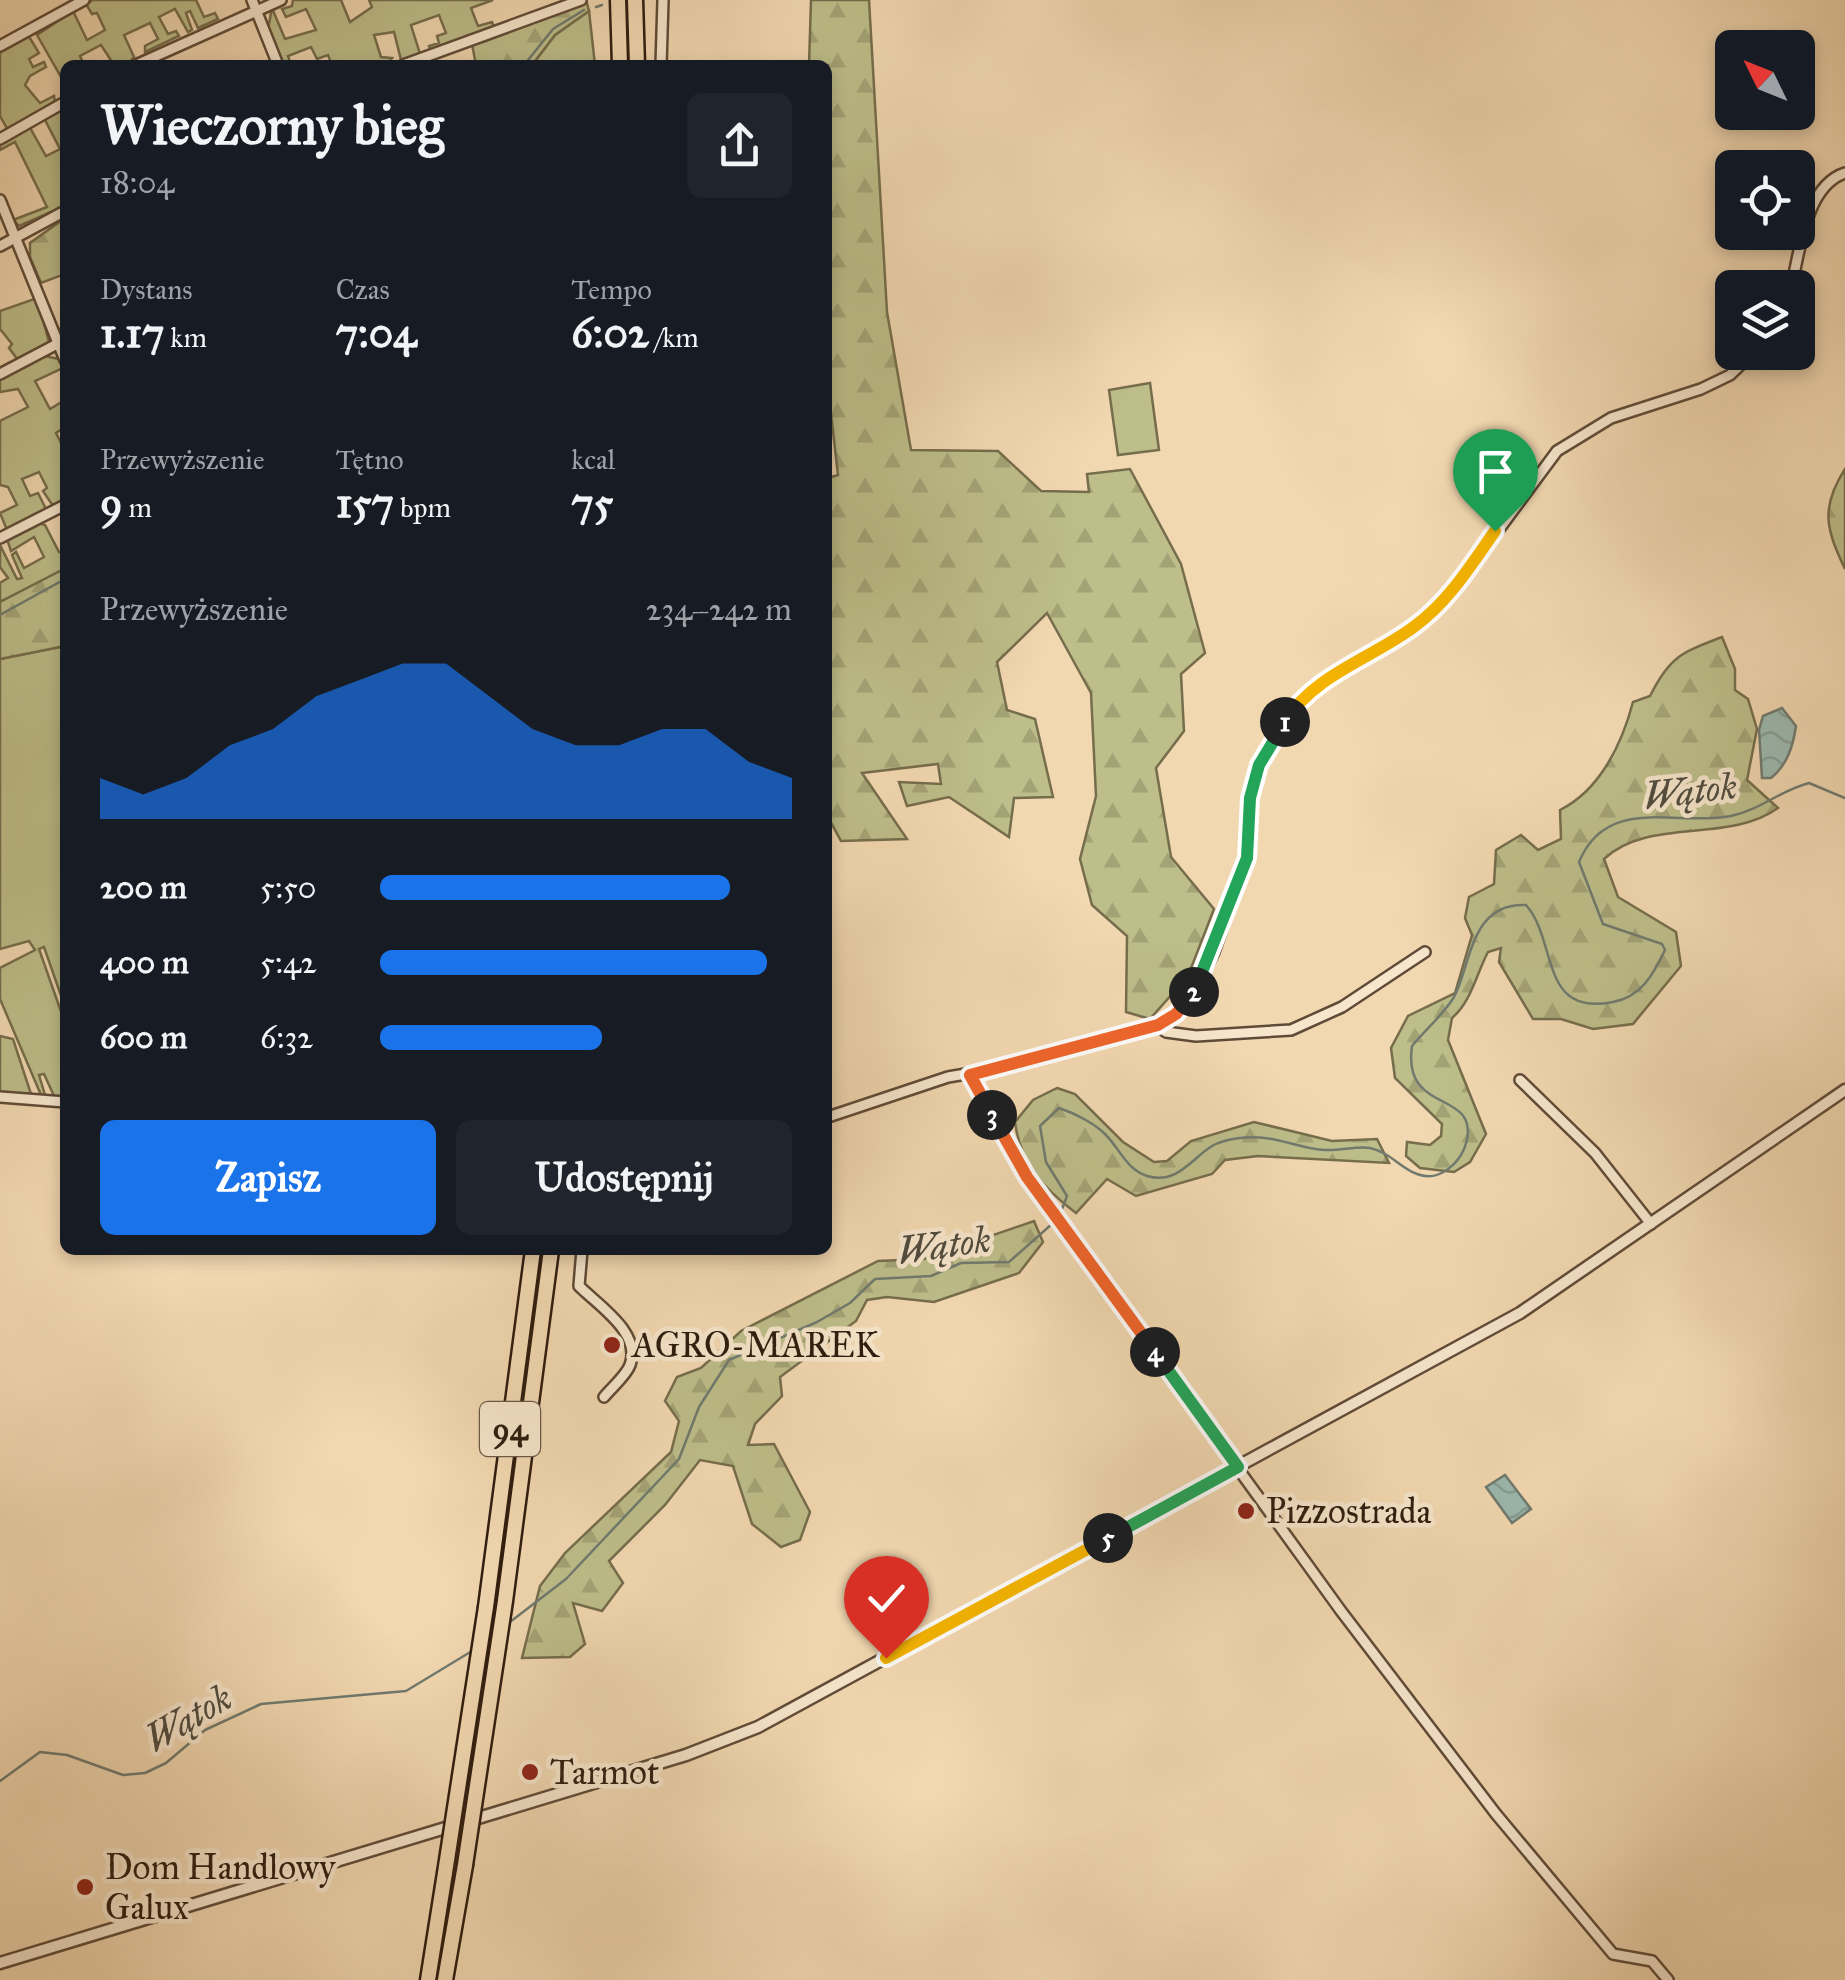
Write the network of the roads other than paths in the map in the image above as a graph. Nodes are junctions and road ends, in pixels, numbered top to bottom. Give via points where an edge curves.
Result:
1 (84, 0) edge
2 (281, 0) edge
3 (580, 0) edge
4 (618, 0) edge
5 (636, 0) edge
6 (664, 0) edge
7 (254, 5) edge
8 (0, 46) edge
9 (146, 60) edge
10 (276, 60) edge
11 (418, 60) edge
12 (620, 60) edge
13 (636, 60) edge
14 (661, 60) edge
15 (60, 105) edge
16 (0, 139) edge
17 (1845, 174) edge
18 (0, 200) edge
19 (60, 214) edge
20 (18, 236) junction
21 (0, 246) edge
22 (1795, 270) edge
23 (58, 343) junction
24 (60, 348) edge
25 (1735, 370) edge
26 (0, 374) edge
27 (60, 508) edge
28 (0, 538) edge
29 (1425, 952) dead end
30 (1158, 1025) junction
31 (970, 1075) junction
32 (1520, 1080) dead end
33 (1845, 1090) edge
34 (0, 1097) edge
35 (60, 1102) edge
36 (832, 1115) edge
37 (1651, 1224) junction
38 (532, 1255) edge
39 (550, 1255) edge
40 (582, 1255) edge
41 (604, 1397) dead end
42 (1238, 1467) junction
43 (0, 1963) edge
44 (428, 1980) edge
45 (445, 1980) edge
46 (1668, 1980) edge

1 - 8 street
2 - 7 street
3 - 11 street
4 - 12 main road
5 - 13 main road
6 - 14 street
7 - 9 street
7 - 10 street
15 - 16 street
17 - 22 street via 1822,186
18 - 20 street
19 - 20 street
20 - 21 street
20 - 23 street
23 - 24 street
23 - 26 street
25 - 30 street via 1702,389 1610,418 1556,451 1454,590 1416,626 1292,709 1259,765 1247,858 1214,952 1193,994
27 - 28 street
29 - 30 street via 1342,1007 1291,1030 1196,1036
30 - 31 street
31 - 36 street
31 - 42 street via 1027,1177
32 - 37 street via 1595,1153
33 - 37 street
34 - 35 street
37 - 42 street via 1520,1312
38 - 44 main road, 94, bridge
39 - 45 main road, 94, bridge
40 - 41 street via 579,1286 632,1346 630,1366
42 - 43 street via 770,1722 718,1744
42 - 46 street via 1420,1716 1600,1940 1613,1954 1652,1961

